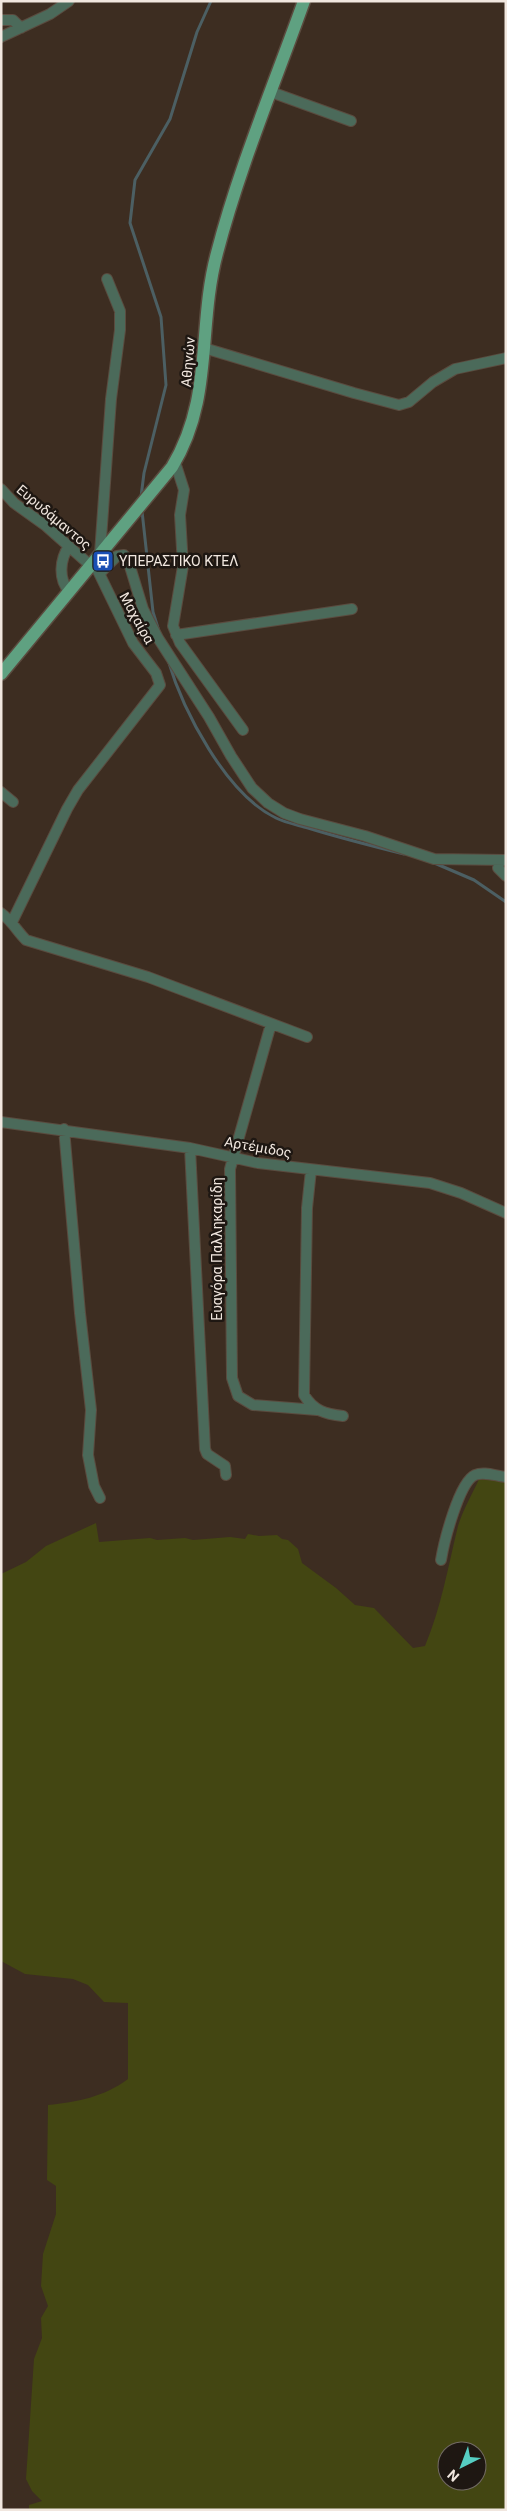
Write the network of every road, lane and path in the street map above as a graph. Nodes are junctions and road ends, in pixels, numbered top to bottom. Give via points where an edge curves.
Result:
1 (69, 1) edge
2 (304, 1) edge
3 (1, 20) edge
4 (20, 28) junction
5 (1, 36) edge
6 (271, 92) junction
7 (351, 121) dead end
8 (106, 278) dead end
9 (204, 348) junction
10 (506, 358) edge
11 (173, 465) junction
12 (1, 489) edge
13 (69, 546) junction
14 (96, 564) junction
15 (69, 591) junction
16 (352, 609) dead end
17 (176, 635) junction
18 (1, 674) edge
19 (243, 730) dead end
20 (1, 792) edge
21 (13, 802) dead end
22 (503, 860) edge
23 (506, 876) edge
24 (1, 913) edge
25 (12, 922) junction
26 (271, 1024) junction
27 (307, 1037) dead end
28 (1, 1122) edge
29 (64, 1129) junction
30 (190, 1148) junction
31 (232, 1158) junction
32 (311, 1170) junction
33 (506, 1213) edge
34 (317, 1410) junction
35 (343, 1416) dead end
36 (226, 1475) dead end
37 (506, 1477) edge
38 (100, 1498) dead end
39 (441, 1560) dead end

1 - 4 street
2 - 6 main road, Αθηνών
3 - 4 street via 13,20
4 - 5 street
6 - 7 street
6 - 9 main road, Αθηνών via 216,254
8 - 14 street via 120,311 120,330
9 - 10 street via 399,405 410,402 455,369
9 - 11 main road, Αθηνών via 199,399 184,444
11 - 14 main road, Αθηνών
11 - 17 street via 184,490 180,515 183,566 173,623
12 - 13 street, Ευρυδάμαντος
13 - 14 street, Ευρυδάμαντος
13 - 15 street via 63,556 62,571 63,582
14 - 15 main road, Αθηνών
14 - 22 street via 117,556 128,560 143,609 158,638 252,788 268,803 300,819 434,859
14 - 25 street, Μαχαίρα via 133,643 156,673 160,685 78,790
15 - 18 main road, Αθηνών
16 - 17 street
17 - 19 street
20 - 21 street
22 - 23 street via 498,868
24 - 25 street
25 - 26 street via 26,940 148,977
26 - 27 street
26 - 31 street, Ευαγόρα Παλληκαρίδη
28 - 29 street, Αρτέμιδος
29 - 30 street, Αρτέμιδος
29 - 38 street via 91,1410 88,1455 94,1486
30 - 31 street, Αρτέμιδος
30 - 36 street via 205,1449 207,1454 225,1466
31 - 32 street, Αρτέμιδος
31 - 34 street, Ευαγόρα Παλληκαρίδη via 234,1390 245,1401 260,1407
32 - 33 street, Αρτέμιδος via 430,1184 461,1193
32 - 34 street via 307,1208 304,1395
34 - 35 street
37 - 39 street via 481,1473 466,1482

